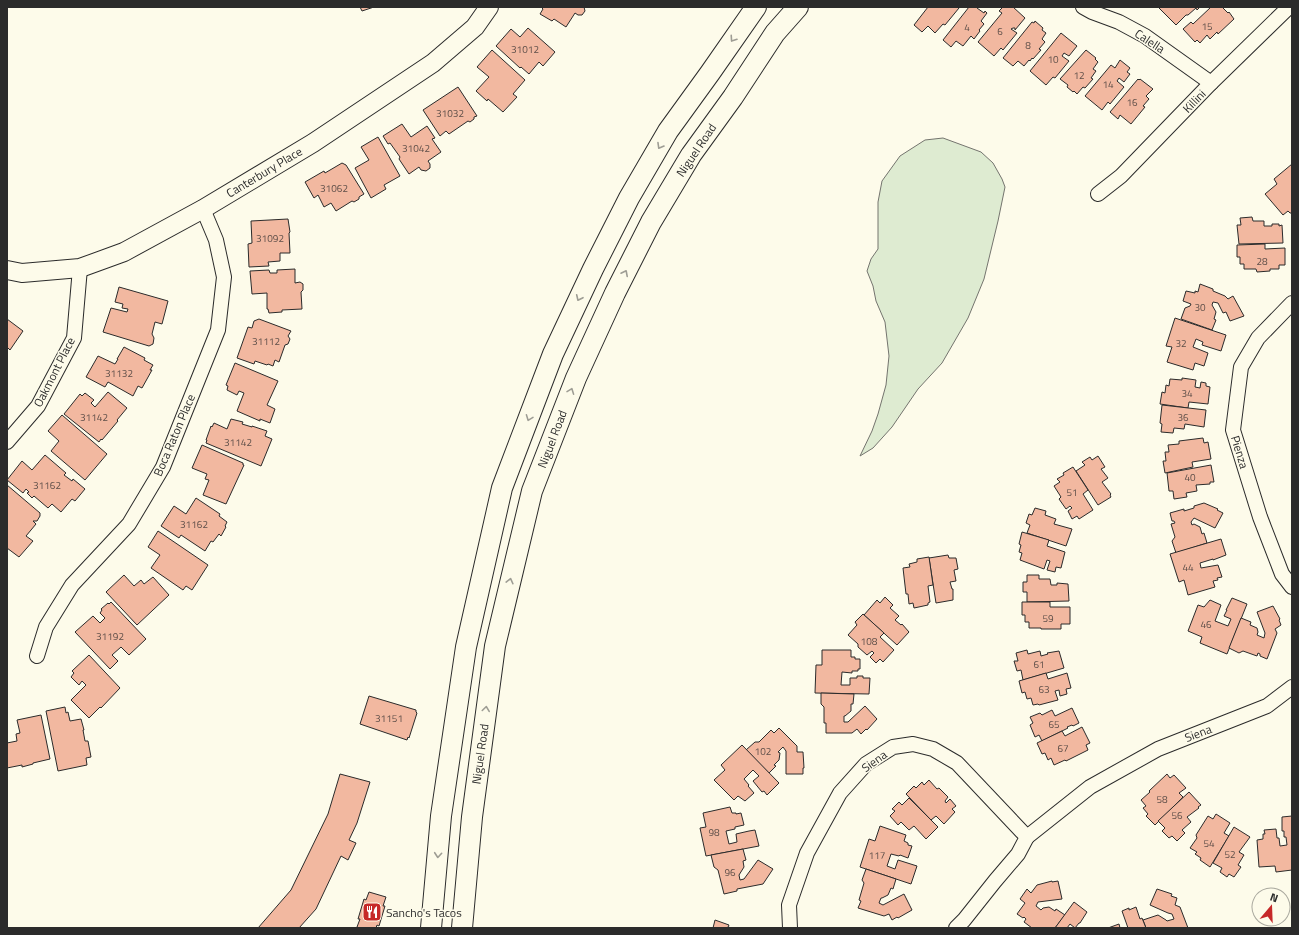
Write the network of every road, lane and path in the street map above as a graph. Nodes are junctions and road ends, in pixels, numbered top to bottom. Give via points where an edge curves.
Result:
1 (489, 7) edge
2 (756, 7) edge
3 (798, 7) edge
4 (1083, 7) edge
5 (1289, 7) edge
6 (1211, 83) junction
7 (1098, 194) dead end
8 (203, 209) junction
9 (80, 268) junction
10 (7, 270) edge
11 (1292, 303) edge
12 (7, 442) edge
13 (1292, 587) edge
14 (37, 656) dead end
15 (1292, 687) edge
16 (442, 816) junction
17 (472, 817) junction
18 (1027, 837) junction
19 (431, 928) edge
20 (462, 928) edge
21 (790, 928) edge
22 (956, 928) edge

1 - 8 street, Canterbury Place via 475,27 433,63 313,143
2 -> 16 main road via 668,131 633,191 553,354 502,488 466,646
17 -> 3 main road, Niguel Road via 495,646 532,491 576,378 651,222 691,155 775,33
4 - 6 street, Calella via 1145,36
5 - 6 street, Killini
6 - 7 street, Killini via 1121,176
8 - 9 street, Canterbury Place via 124,252
8 - 14 street, Boca Raton Place via 216,240 224,277 218,330 163,467 129,524 72,585 46,627
9 - 10 street, Canterbury Place via 22,273
9 - 12 street, Oakmont Place via 74,338 38,406
11 - 13 street, Pienza via 1258,338 1241,367 1233,430 1260,517 1282,574
15 - 18 street, Siena via 1267,706 1158,749 1090,787
16 - 17 main road
16 -> 19 main road
17 - 20 main road, Niguel Road
18 - 21 street, Siena via 957,763 933,749 913,744 893,747 866,764 840,793 807,854 789,905
18 - 22 street, Siena via 1018,854

